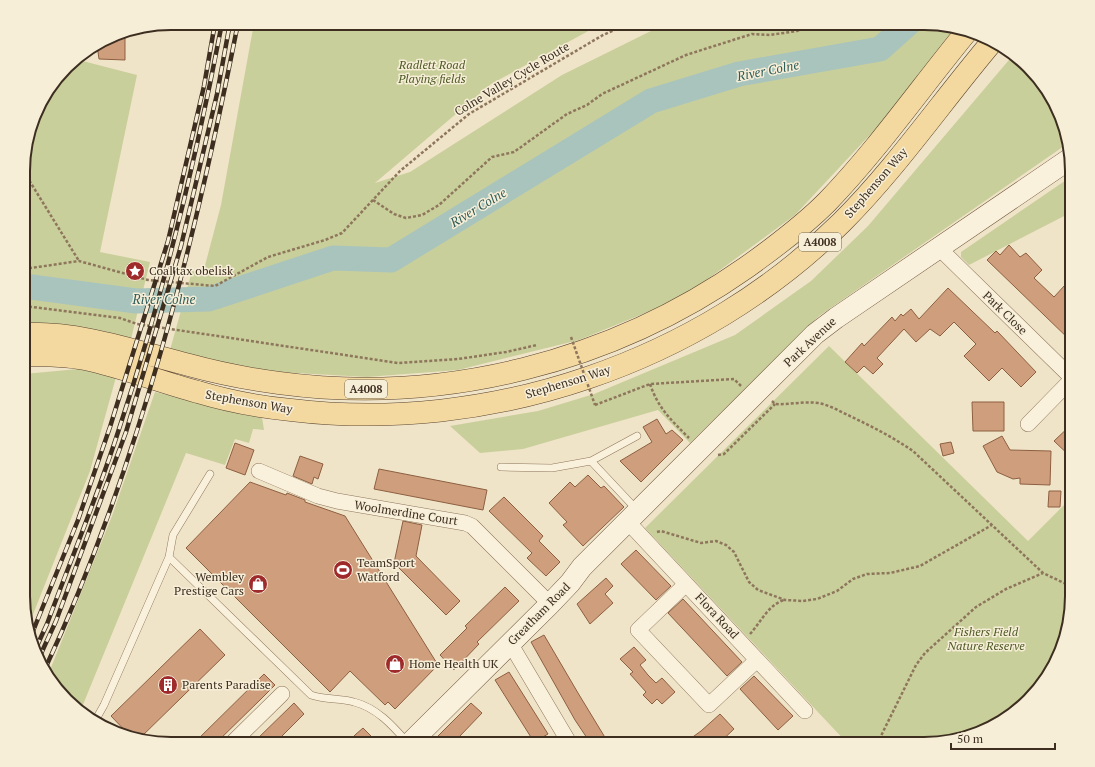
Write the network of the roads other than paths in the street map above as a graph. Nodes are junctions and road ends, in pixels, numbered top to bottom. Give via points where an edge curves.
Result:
1 (963, 36) edge
2 (989, 46) edge
3 (1065, 161) edge
4 (938, 248) junction
5 (30, 334) edge
6 (30, 355) edge
7 (1065, 372) edge
8 (1065, 386) edge
9 (1028, 424) dead end
10 (637, 436) dead end
11 (591, 461) junction
12 (500, 467) dead end
13 (259, 472) dead end
14 (210, 474) dead end
15 (636, 523) junction
16 (170, 557) junction
17 (582, 567) joint
18 (686, 584) junction
19 (550, 604) junction
20 (510, 643) junction
21 (757, 660) junction
22 (282, 694) dead end
23 (805, 712) dead end
24 (98, 716) edge
25 (238, 737) edge
26 (402, 737) edge
27 (416, 737) edge
28 (566, 737) edge

1 - 5 main road, Stephenson Way / A4008 via 865,157 826,202 800,227 734,276 692,302 585,352 487,378 365,389 258,380 190,366 117,345 47,334
2 - 6 main road, Stephenson Way / A4008 via 882,177 843,220 777,278 705,325 638,358 576,381 522,396 466,407 400,413 330,414 264,406 201,393 84,359
3 - 4 street, Park Avenue
4 - 7 street, Park Close
4 - 15 street, Park Avenue via 815,334 700,449
8 - 9 street
10 - 11 lane
11 - 12 lane via 552,468
11 - 15 lane
13 - 19 street, Woolmerdine Court via 337,501 472,526
14 - 16 lane via 173,535
15 - 17 street, Park Avenue
15 - 18 street, Flora Road
16 - 24 lane
16 - 26 lane via 302,688 321,698 353,702 370,708 382,716
17 - 19 street, Greatham Road
18 - 21 street, Flora Road
18 - 21 street via 638,630 709,705
19 - 20 street, Greatham Road
20 - 27 street, Greatham Road
20 - 28 street
21 - 23 street, Flora Road
22 - 25 street

